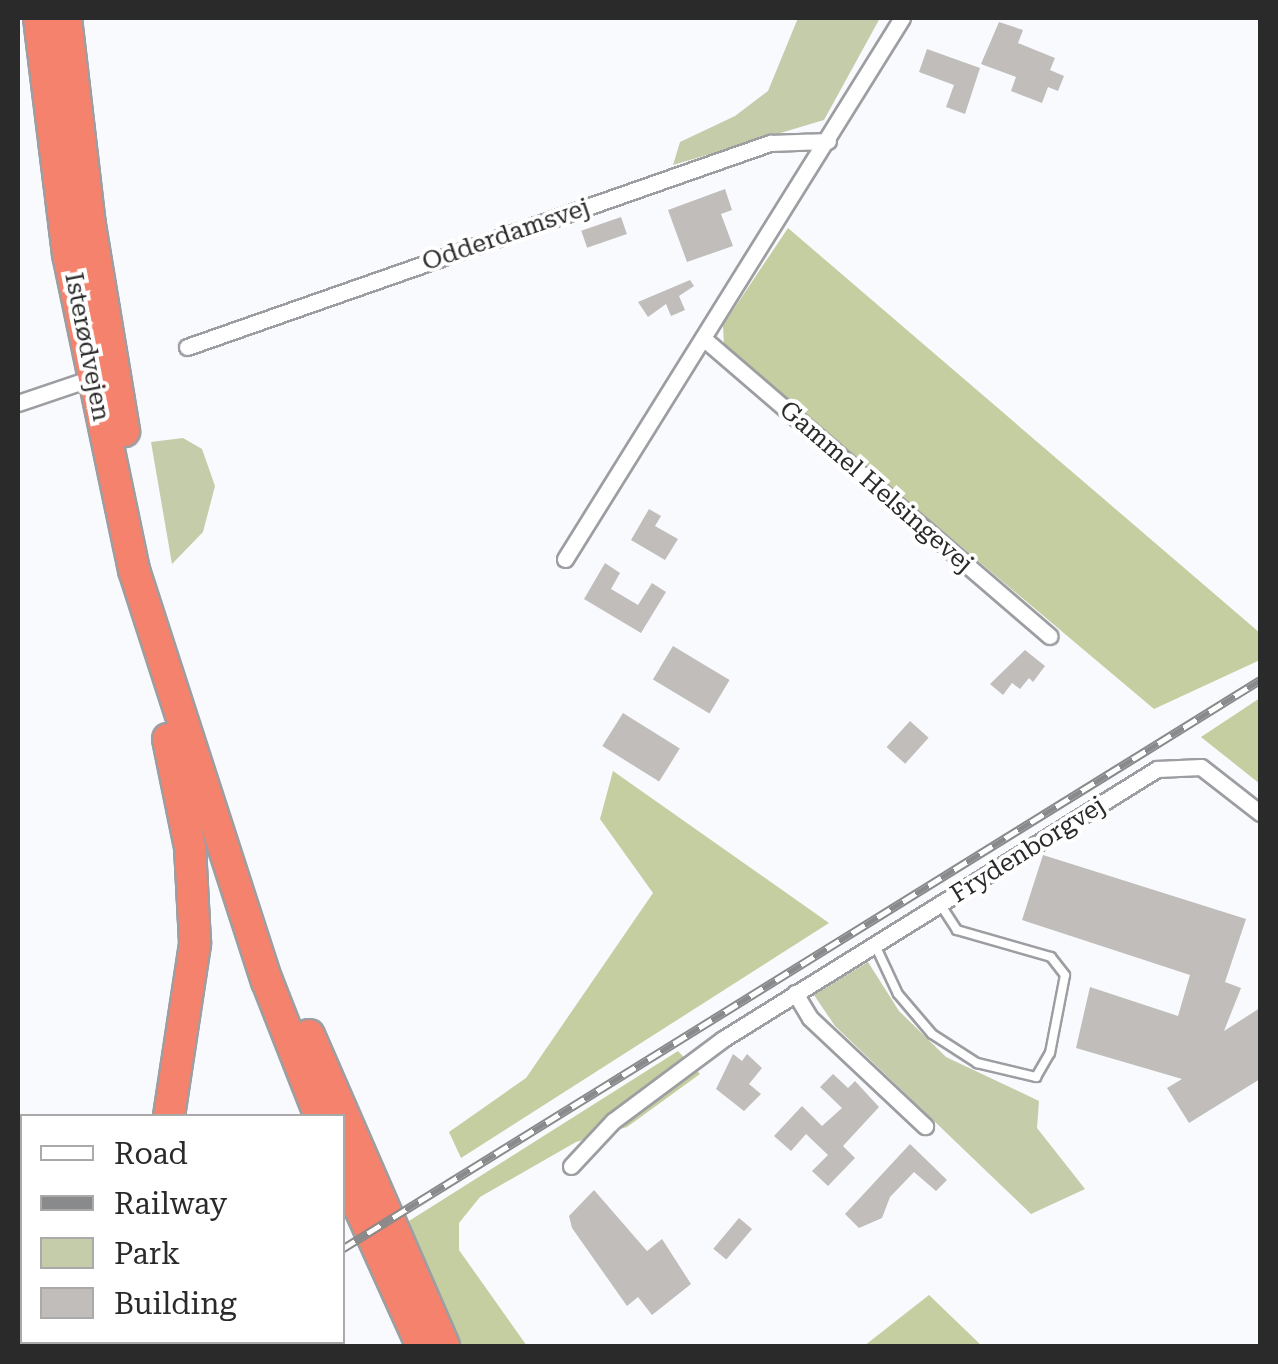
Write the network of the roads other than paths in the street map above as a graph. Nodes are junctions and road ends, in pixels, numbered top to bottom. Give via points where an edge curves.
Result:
1 (66, 18) edge
2 (78, 18) edge
3 (902, 18) edge
4 (37, 26) edge
5 (73, 96) junction
6 (828, 141) junction
7 (703, 338) junction
8 (187, 347) dead end
9 (102, 375) junction
10 (18, 403) edge
11 (566, 559) dead end
12 (134, 570) junction
13 (1049, 636) dead end
14 (168, 670) junction
15 (1260, 813) edge
16 (228, 866) junction
17 (940, 904) junction
18 (874, 944) junction
19 (796, 993) junction
20 (169, 1114) edge
21 (319, 1114) edge
22 (344, 1114) edge
23 (345, 1116) edge
24 (925, 1126) dead end
25 (571, 1166) dead end
26 (345, 1177) edge
27 (422, 1346) edge
28 (444, 1346) edge

1 - 5 highway, Isterødvejen
2 - 5 highway
3 - 6 street
4 - 9 highway, Isterødvejen
5 - 9 highway, Isterødvejen
6 - 7 street
6 - 8 street, Odderdamsvej via 770,143
7 - 11 street
7 - 13 street, Gammel Helsingevej
9 - 10 street
9 - 12 highway, Isterødvejen
9 - 14 highway, Isterødvejen via 162,607
12 - 14 highway, Isterødvejen
12 - 20 highway via 190,848 195,944
14 - 16 highway, Isterødvejen
15 - 17 street, Frydenborgvej via 1201,766 1158,769
16 - 21 highway, Isterødvejen
16 - 22 highway via 267,935
17 - 18 street, Frydenborgvej
17 - 18 lane via 957,930 1051,957 1065,975 1050,1053 1036,1077 977,1063 932,1034 898,994
18 - 19 street, Frydenborgvej
19 - 24 street via 810,1018
19 - 25 street, Frydenborgvej via 613,1121
23 - 28 highway
26 - 27 highway

